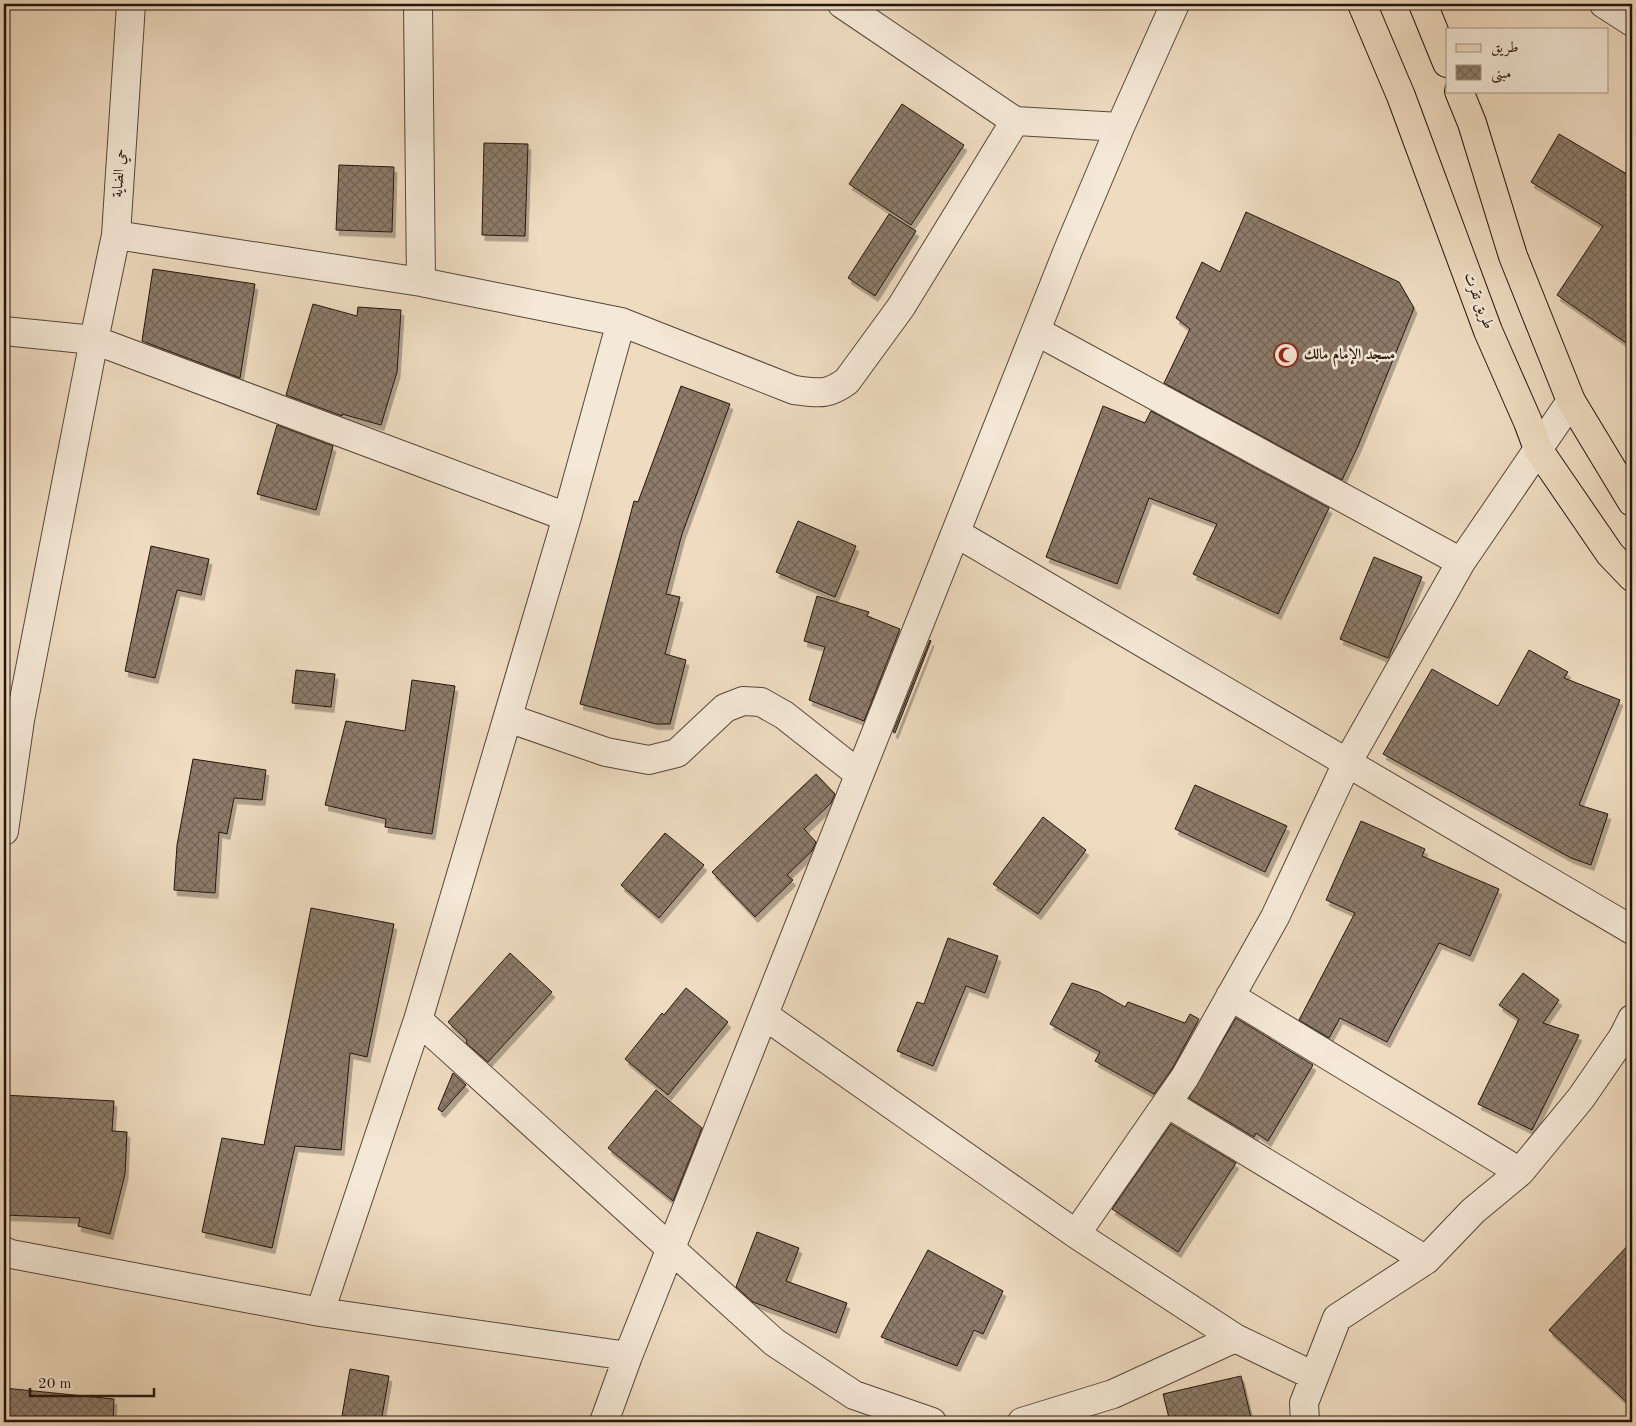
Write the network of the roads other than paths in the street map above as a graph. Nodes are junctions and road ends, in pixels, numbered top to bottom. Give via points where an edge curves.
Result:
1 (131, 4) edge
2 (418, 4) edge
3 (842, 4) edge
4 (1175, 4) edge
5 (1362, 4) edge
6 (1423, 4) edge
7 (1604, 4) edge
8 (1632, 22) edge
9 (1446, 61) edge
10 (1459, 92) edge
11 (1015, 121) junction
12 (1120, 127) junction
13 (116, 235) junction
14 (421, 282) junction
15 (620, 322) junction
16 (4, 331) edge
17 (1036, 331) junction
18 (94, 340) junction
19 (1571, 401) junction
20 (1538, 449) junction
21 (1632, 500) edge
22 (567, 517) junction
23 (956, 533) junction
24 (1461, 562) junction
25 (1632, 577) edge
26 (508, 718) junction
27 (12, 719) edge
28 (1347, 762) junction
29 (859, 774) junction
30 (4, 831) edge
31 (1632, 930) edge
32 (1230, 996) junction
33 (764, 1015) junction
34 (1632, 1019) edge
35 (418, 1020) junction
36 (1167, 1103) junction
37 (1520, 1172) junction
38 (1076, 1234) junction
39 (671, 1248) junction
40 (4, 1251) edge
41 (1426, 1260) junction
42 (320, 1312) junction
43 (1234, 1338) junction
44 (628, 1356) junction
45 (1314, 1376) junction
46 (604, 1422) edge
47 (932, 1422) edge
48 (1022, 1422) edge
49 (1306, 1422) edge

1 - 13 street, حي الضاية
2 - 14 street
3 - 11 street
4 - 12 street
5 - 20 main road, طريق تقرت via 1401,96 1488,331
6 - 9 main road
7 - 8 street
10 - 19 main road via 1514,256
11 - 12 street
11 - 15 street via 901,307 847,381 835,390 817,393 794,390
12 - 17 street
13 - 14 street
13 - 18 street, حي الضاية
14 - 15 street
15 - 22 street
16 - 18 street
17 - 23 street
17 - 24 street
18 - 22 street
18 - 27 street, حي الضاية
19 - 20 street
19 - 21 main road
20 - 24 street
20 - 25 main road, طريق تقرت via 1610,554
22 - 26 street
23 - 28 street
23 - 29 street
24 - 28 street
26 - 29 street via 606,752 649,760 677,753 725,708 743,700 761,702 784,715
26 - 35 street
27 - 30 street, حي الضاية
28 - 31 street
28 - 32 street via 1275,917
29 - 33 street
32 - 36 street
32 - 37 street
33 - 38 street
33 - 39 street
34 - 37 street via 1581,1098
35 - 39 street
35 - 42 street
36 - 38 street
36 - 41 street
37 - 41 street via 1473,1211
38 - 43 street
39 - 44 street
39 - 47 street via 774,1342 854,1395
40 - 42 street
41 - 45 street via 1337,1318
42 - 44 street
43 - 45 street
43 - 48 street via 1113,1394
44 - 46 street
45 - 49 street via 1304,1402

